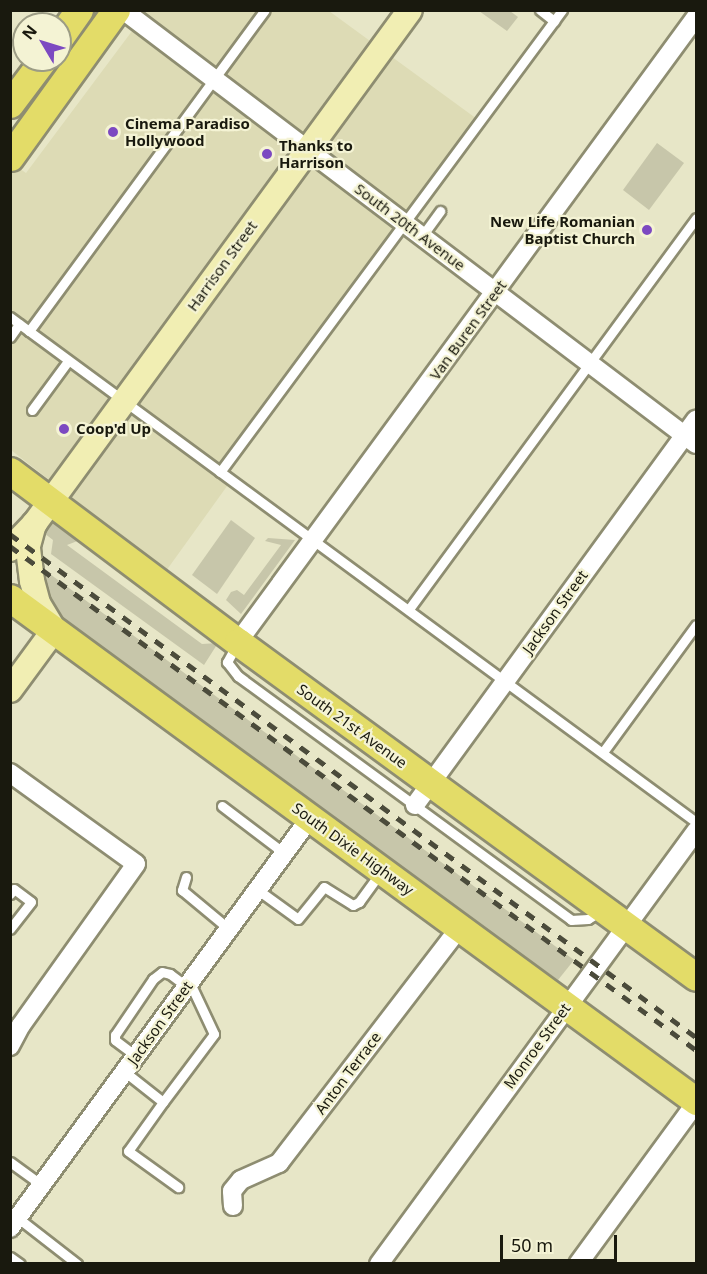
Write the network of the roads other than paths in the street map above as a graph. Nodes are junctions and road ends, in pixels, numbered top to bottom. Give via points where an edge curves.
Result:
1 (116, 10) edge
2 (123, 10) edge
3 (265, 10) edge
4 (410, 10) edge
5 (540, 10) edge
6 (562, 10) edge
7 (696, 18) edge
8 (554, 21) junction
9 (34, 72) edge
10 (214, 79) junction
11 (10, 104) edge
12 (307, 149) junction
13 (10, 157) edge
14 (440, 211) dead end
15 (696, 218) edge
16 (406, 224) junction
17 (422, 236) junction
18 (495, 292) junction
19 (10, 317) edge
20 (19, 324) junction
21 (29, 331) junction
22 (10, 337) edge
23 (69, 361) junction
24 (591, 365) junction
25 (123, 401) junction
26 (32, 410) dead end
27 (696, 420) edge
28 (691, 440) edge
29 (10, 471) edge
30 (220, 472) junction
31 (42, 512) junction
32 (313, 540) junction
33 (10, 549) edge
34 (10, 598) edge
35 (409, 609) junction
36 (696, 625) edge
37 (54, 630) junction
38 (238, 642) junction
39 (505, 680) junction
40 (10, 690) edge
41 (603, 752) junction
42 (14, 783) edge
43 (430, 784) junction
44 (415, 805) junction
45 (222, 806) dead end
46 (310, 818) junction
47 (696, 822) edge
48 (696, 831) edge
49 (284, 853) junction
50 (382, 870) junction
51 (186, 877) dead end
52 (258, 890) junction
53 (10, 894) edge
54 (603, 911) junction
55 (460, 927) junction
56 (625, 927) junction
57 (10, 929) edge
58 (229, 929) junction
59 (696, 977) edge
60 (188, 985) junction
61 (566, 1006) junction
62 (10, 1046) edge
63 (136, 1056) junction
64 (125, 1072) junction
65 (163, 1102) junction
66 (696, 1102) edge
67 (10, 1162) edge
68 (42, 1185) junction
69 (178, 1187) dead end
70 (233, 1206) dead end
71 (14, 1223) edge
72 (10, 1257) edge
73 (20, 1263) edge
74 (76, 1263) edge
75 (379, 1263) edge
76 (578, 1263) edge

1 - 13 main road
2 - 10 street, South 20th Avenue
3 - 10 lane
4 - 12 main road, Harrison Street
5 - 8 lane
6 - 8 lane
7 - 18 street, Van Buren Street
8 - 16 lane
9 - 11 main road
10 - 12 street, South 20th Avenue
10 - 21 lane
12 - 16 street, South 20th Avenue
12 - 25 main road, Harrison Street
14 - 17 lane
15 - 24 lane
16 - 17 street, South 20th Avenue
16 - 30 lane
17 - 18 street, South 20th Avenue
18 - 24 street, South 20th Avenue
18 - 32 street, Van Buren Street
19 - 20 lane
20 - 21 lane
20 - 22 lane
21 - 23 lane
23 - 25 lane
23 - 26 lane
24 - 28 street, South 20th Avenue
24 - 35 lane
25 - 30 lane
25 - 31 main road, Harrison Street
27 - 28 street, Jackson Street
28 - 39 street, Jackson Street
29 - 31 main road, South 21st Avenue
30 - 32 lane
31 - 33 main road, Harrison Street
31 - 37 main road, Harrison Street via 28,546 38,603
31 - 38 main road, South 21st Avenue
32 - 35 lane
32 - 38 street, Van Buren Street
34 - 37 main road, South Dixie Highway
35 - 39 lane
36 - 41 lane
37 - 40 main road
37 - 46 main road, South Dixie Highway
38 - 43 main road, South 21st Avenue
38 - 44 lane via 226,662 230,669
39 - 41 lane
39 - 43 street, Jackson Street
41 - 47 lane
42 - 62 street via 136,864
43 - 44 street, Jackson Street
43 - 54 main road, South 21st Avenue
44 - 54 lane via 571,920 588,919
45 - 49 lane
46 - 49 street, Jackson Street
46 - 50 main road, South Dixie Highway
48 - 56 street, Monroe Street
49 - 52 street, Jackson Street
50 - 52 lane via 359,902 351,904 324,887 298,919
50 - 55 main road, South Dixie Highway
51 - 58 lane via 182,890
52 - 58 street, Jackson Street
53 - 57 lane via 14,889 31,902
54 - 56 main road, South 21st Avenue
55 - 61 main road, South Dixie Highway
55 - 70 street, Anton Terrace via 279,1162 242,1180 232,1191
56 - 59 main road, South 21st Avenue
56 - 61 street, Monroe Street
58 - 60 street, Jackson Street
60 - 63 street, Jackson Street
60 - 63 lane via 162,972 153,979 115,1035 115,1040
60 - 65 lane via 214,1034
61 - 66 main road, South Dixie Highway
61 - 75 street, Monroe Street
63 - 64 street, Jackson Street
64 - 65 lane
64 - 68 street, Jackson Street
65 - 69 lane via 128,1151
66 - 76 street
67 - 68 lane
68 - 71 street, Jackson Street
71 - 74 lane
72 - 73 lane

